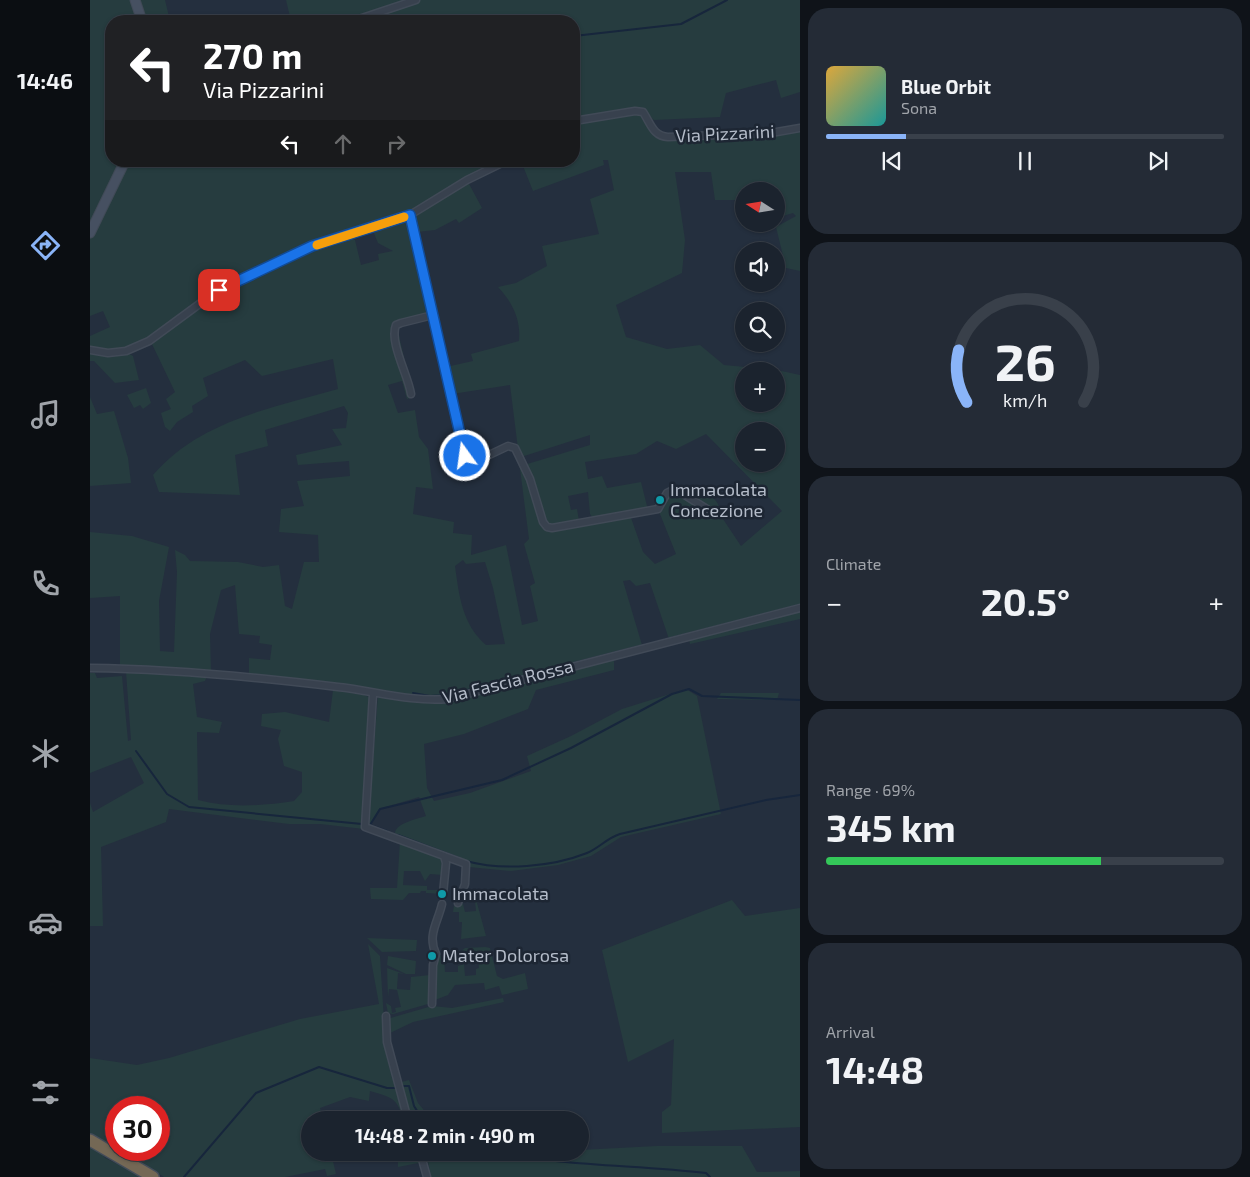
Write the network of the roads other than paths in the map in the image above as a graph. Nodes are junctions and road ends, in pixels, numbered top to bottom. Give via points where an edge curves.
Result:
1 (135, 0) edge
2 (416, 0) edge
3 (140, 15) edge
4 (371, 15) edge
5 (580, 120) edge
6 (800, 128) edge
7 (122, 167) edge
8 (494, 167) edge
9 (410, 215) junction
10 (90, 233) edge
11 (433, 315) junction
12 (90, 350) edge
13 (411, 394) dead end
14 (707, 509) dead end
15 (800, 608) edge
16 (90, 668) edge
17 (373, 694) junction
18 (444, 856) junction
19 (443, 894) dead end
20 (458, 903) dead end
21 (442, 904) dead end
22 (432, 1004) dead end
23 (386, 1016) dead end
24 (406, 1111) edge
25 (90, 1140) edge
26 (423, 1161) edge
27 (153, 1177) edge
28 (427, 1177) edge

1 - 3 main road
2 - 4 street
5 - 6 street, Via Pizzarini via 643,112 655,133 668,137 771,133
7 - 10 main road
8 - 9 street
9 - 11 street
9 - 12 street via 312,246 217,291 149,341 126,351
11 - 13 street via 401,323 394,329
11 - 14 street via 468,464 512,446 519,454 547,527 658,509 671,491 683,494
15 - 17 street, Via Fascia Rossa via 448,699
16 - 17 street, Via Fascia Rossa via 199,672 340,687
17 - 18 street via 365,827
18 - 19 street
18 - 20 street via 466,864 465,884
21 - 22 street via 432,934 436,954
23 - 24 street via 387,1042
25 - 27 highway
26 - 28 street

